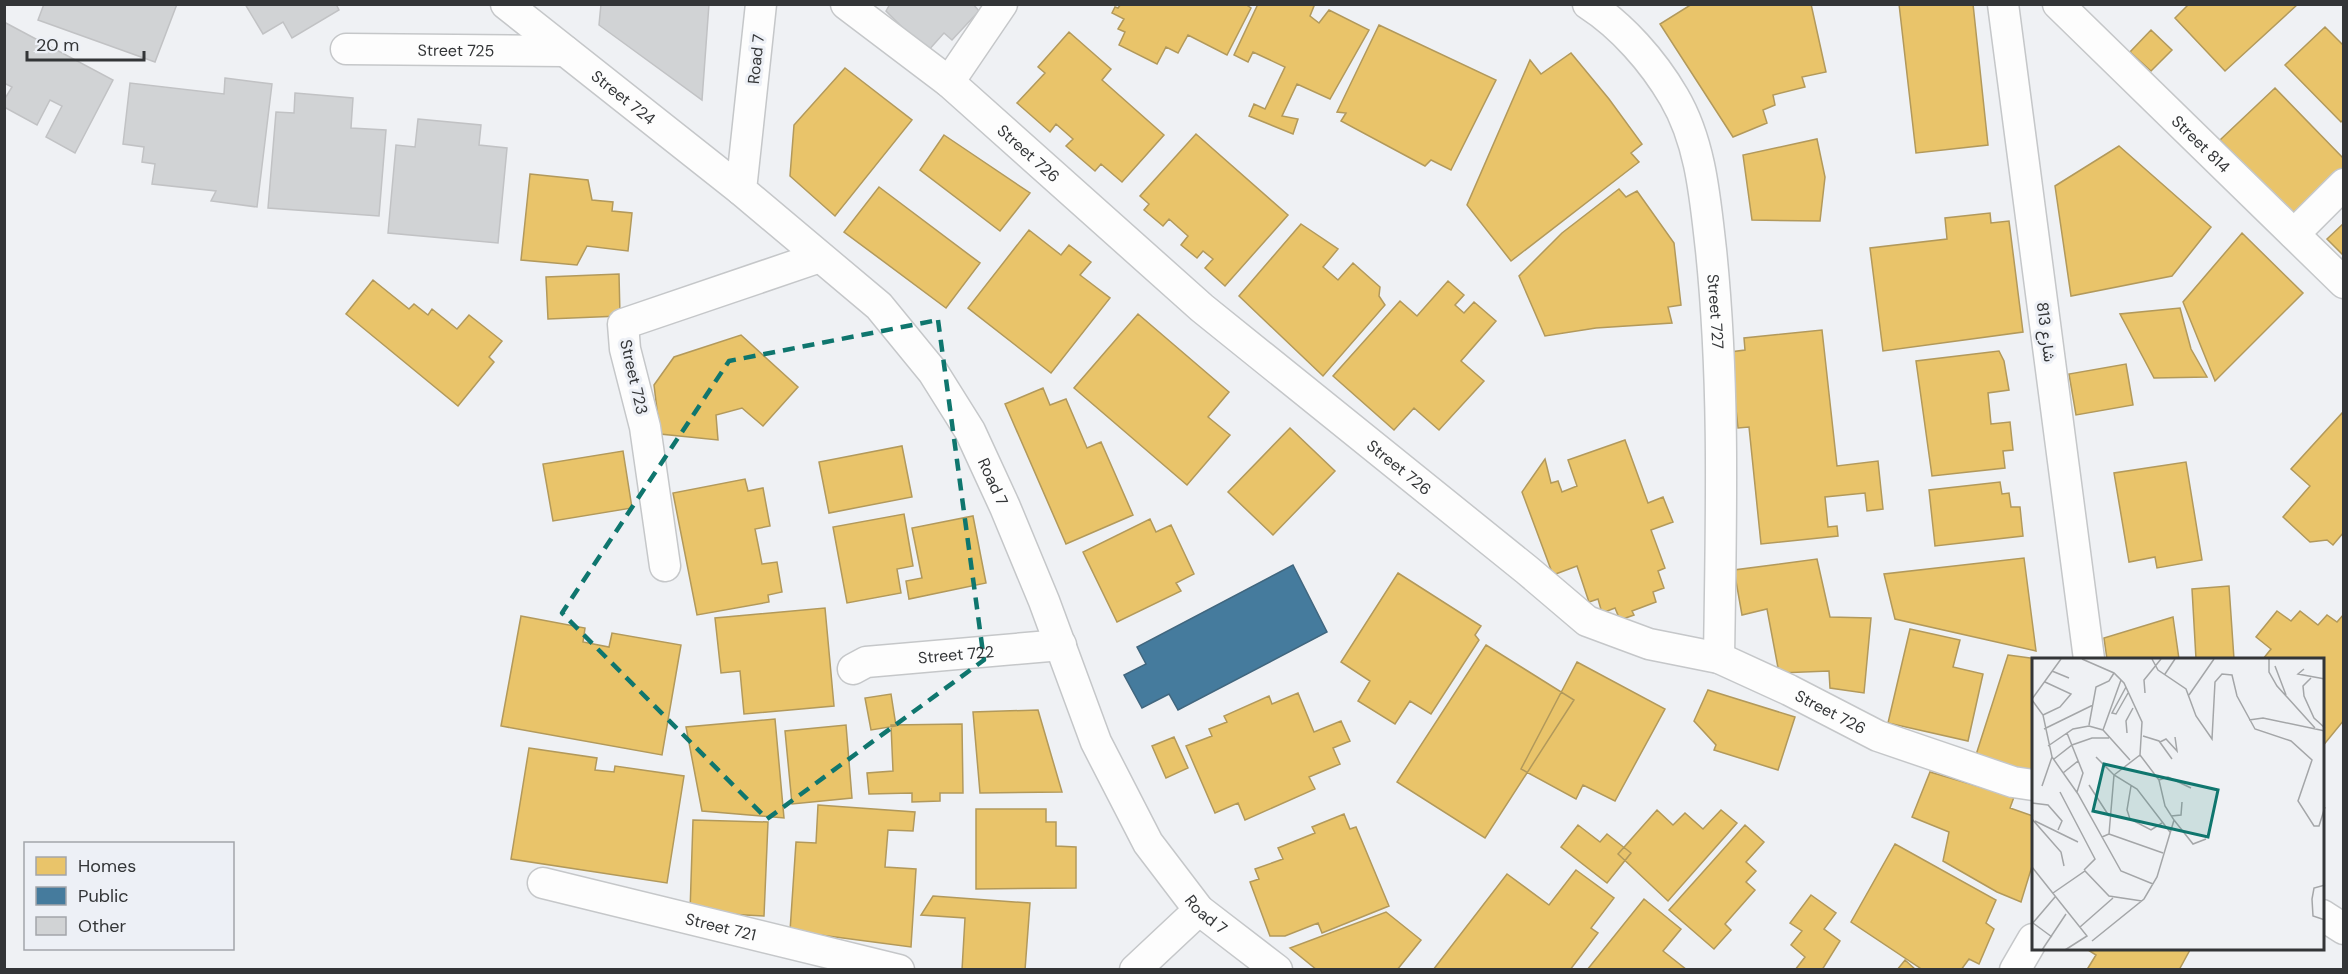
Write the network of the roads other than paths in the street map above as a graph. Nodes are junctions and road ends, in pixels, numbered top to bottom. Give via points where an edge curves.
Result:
1 (506, 4) edge
2 (761, 4) edge
3 (846, 4) edge
4 (1002, 4) edge
5 (1588, 4) edge
6 (2003, 4) edge
7 (2058, 4) edge
8 (346, 49) dead end
9 (565, 51) junction
10 (949, 82) junction
11 (2343, 184) edge
12 (741, 190) junction
13 (2294, 234) junction
14 (820, 257) junction
15 (2343, 283) edge
16 (665, 566) dead end
17 (1061, 645) junction
18 (1719, 658) junction
19 (2089, 658) edge
20 (853, 669) dead end
21 (2032, 785) edge
22 (543, 883) dead end
23 (1199, 910) junction
24 (2324, 916) edge
25 (2343, 929) edge
26 (2032, 941) edge
27 (899, 969) edge
28 (1135, 969) edge
29 (1277, 969) edge
30 (2015, 969) edge

1 - 9 street, Street 724
2 - 12 street, Road 7
3 - 10 street, Street 726
4 - 10 street
5 - 18 street, Street 727 via 1606,16 1644,54 1674,98 1703,180 1718,315
6 - 19 street, شارع 813
7 - 13 street, Street 814
8 - 9 street, Street 725
9 - 12 street, Street 724
10 - 18 street, Street 726 via 1202,308 1587,621 1649,644
11 - 13 street
12 - 14 street, Road 7
13 - 15 street, Street 814
14 - 16 street, Street 723 via 623,324 624,348 645,427
14 - 17 street, Road 7 via 879,306 933,372 970,431
17 - 20 street, Street 722 via 866,662
17 - 23 street, Road 7 via 1096,742 1148,843
18 - 21 street, Street 726 via 1878,736 2013,782
22 - 27 street, Street 721
23 - 28 street
23 - 29 street, Road 7
24 - 25 street
26 - 30 street

